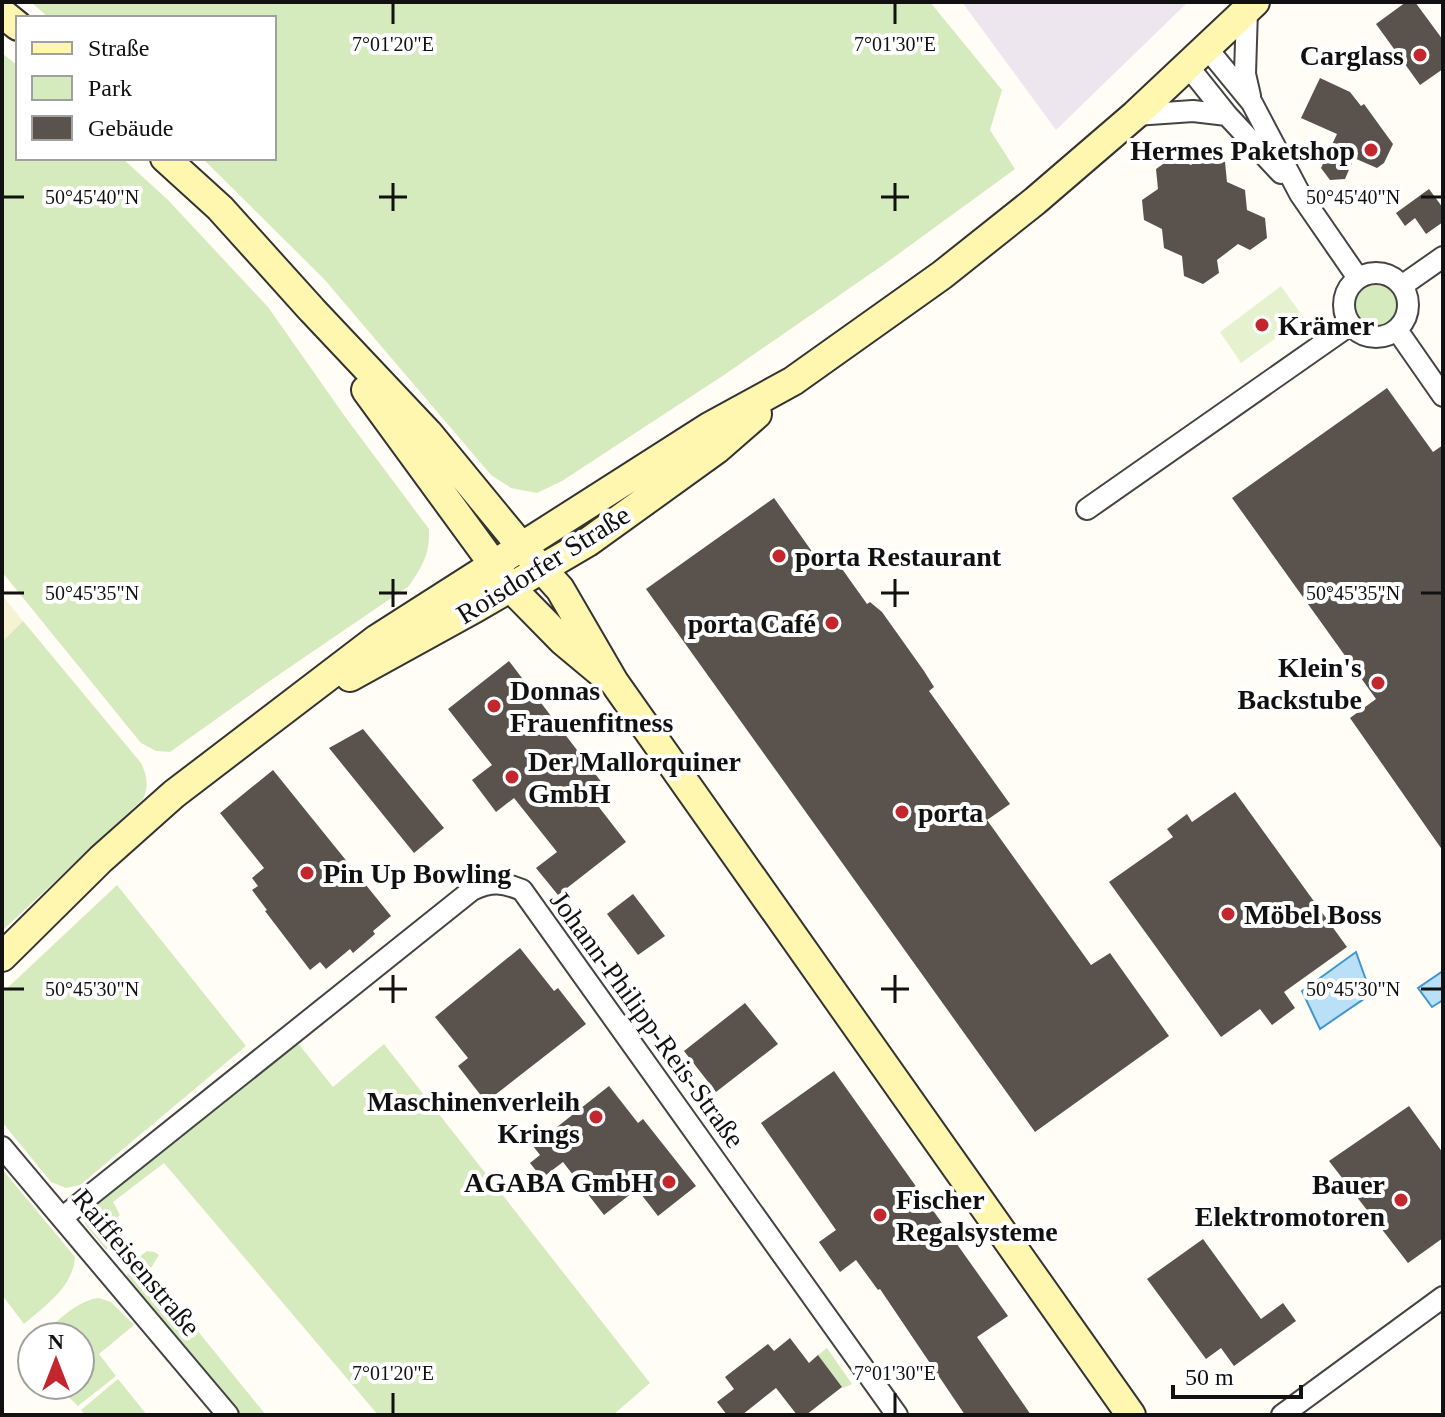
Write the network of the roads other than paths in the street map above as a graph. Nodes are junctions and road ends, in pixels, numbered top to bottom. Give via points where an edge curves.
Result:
1 (1251, 6) edge
2 (1196, 56) junction
3 (1252, 103) junction
4 (1135, 115) junction
5 (1227, 115) junction
6 (167, 160) edge
7 (1300, 194) junction
8 (1443, 257) edge
9 (1358, 278) junction
10 (1403, 285) junction
11 (312, 310) junction
12 (1350, 325) junction
13 (1397, 330) junction
14 (793, 381) junction
15 (1443, 396) edge
16 (1087, 509) dead end
17 (521, 546) junction
18 (493, 564) junction
19 (542, 568) junction
20 (510, 587) junction
21 (614, 682) junction
22 (273, 719) junction
23 (2, 957) edge
24 (2, 1147) edge
25 (63, 1217) junction
26 (1443, 1297) edge
27 (228, 1415) edge
28 (897, 1415) edge
29 (1131, 1415) edge
30 (1282, 1415) edge

1 - 2 main road, Roisdorfer Straße
1 - 3 street via 1245,74
2 - 3 street
2 - 4 main road, Roisdorfer Straße
2 - 5 street
3 - 7 street
4 - 5 street
4 - 14 main road, Roisdorfer Straße via 942,275
5 - 7 street
6 - 11 main road via 220,208
7 - 9 street
8 - 10 street
9 - 10 street via 1382,273
9 - 12 street via 1344,300
10 - 13 street via 1408,310
11 - 17 main road via 428,433
11 - 18 main road
12 - 13 street via 1372,337
12 - 16 street
13 - 15 street
14 - 17 main road, Roisdorfer Straße via 709,427
14 - 19 main road, Roisdorfer Straße via 717,449 588,542
17 - 18 main road, Roisdorfer Straße
17 - 19 main road
18 - 20 main road
18 - 22 main road, Roisdorfer Straße via 377,639
19 - 20 main road, Roisdorfer Straße
19 - 21 main road via 560,589
20 - 21 main road via 563,641
20 - 22 main road, Roisdorfer Straße
21 - 29 main road
22 - 23 main road, Roisdorfer Straße via 174,794
24 - 25 street, Raiffeisenstraße
25 - 27 street, Raiffeisenstraße
25 - 28 street, Johann-Philipp-Reis-Straße via 472,890 507,884 522,890
26 - 30 street

